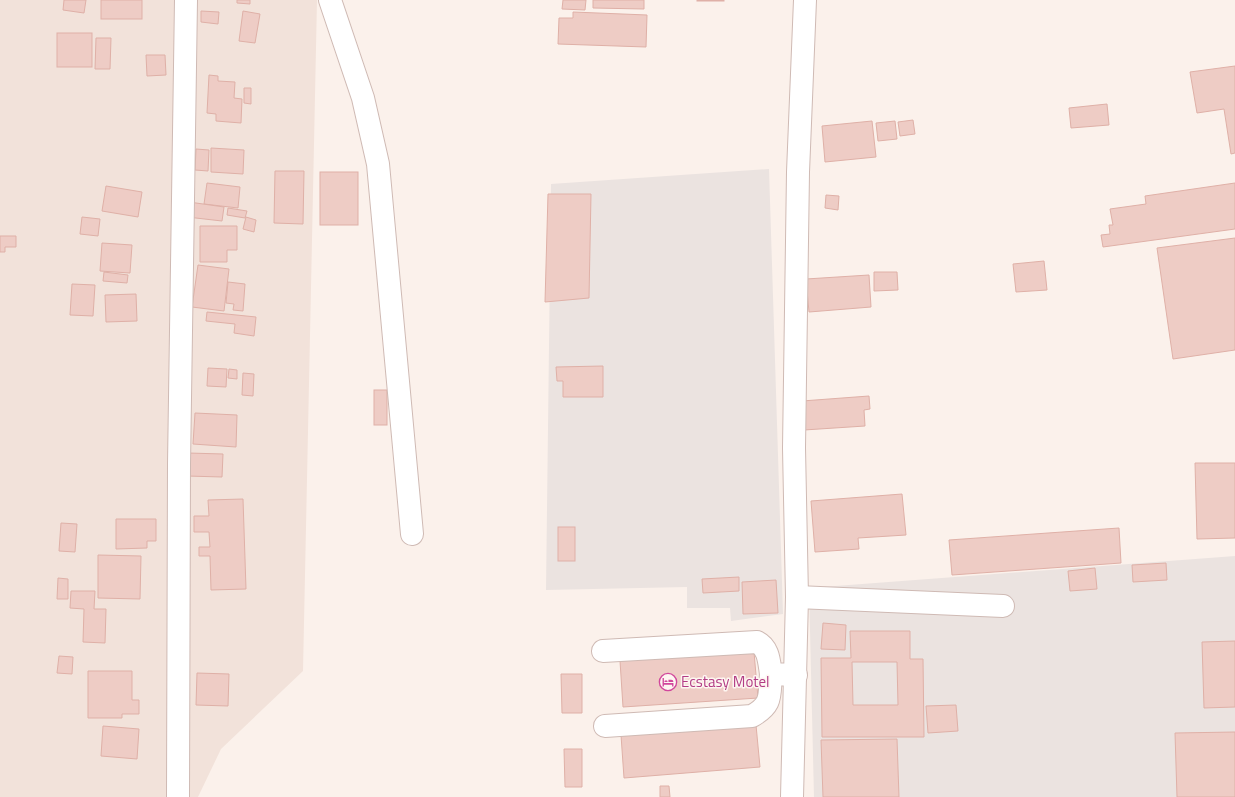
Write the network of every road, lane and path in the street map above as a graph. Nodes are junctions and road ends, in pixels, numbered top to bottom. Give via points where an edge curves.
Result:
1 (186, 0) edge
2 (330, 0) edge
3 (805, 0) edge
4 (412, 534) dead end
5 (798, 598) junction
6 (1003, 606) dead end
7 (603, 651) dead end
8 (771, 674) junction
9 (796, 675) junction
10 (605, 726) dead end
11 (178, 797) edge
12 (792, 797) edge

1 - 11 street via 179,472
2 - 4 street via 363,98 378,164
3 - 5 street via 798,180 794,448
5 - 6 street
5 - 9 street
7 - 8 street via 757,642 763,645 767,652
8 - 9 street
8 - 10 street via 768,702 752,716
9 - 12 street

